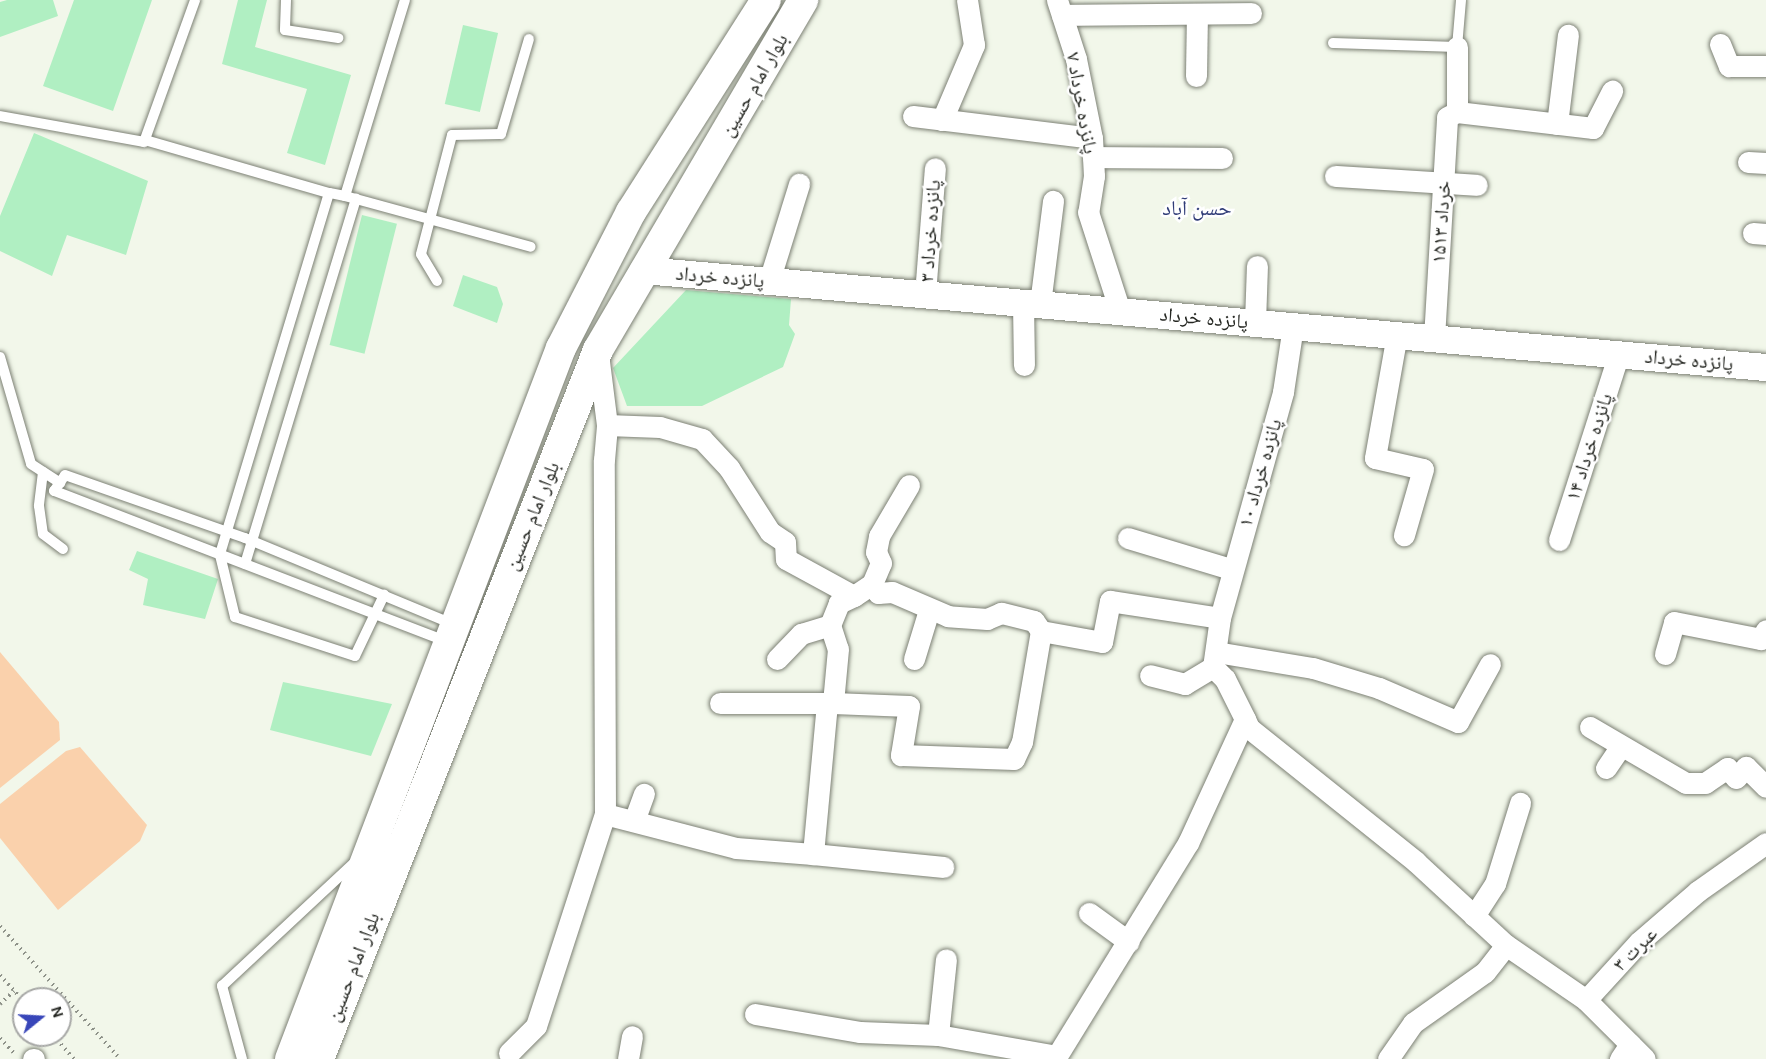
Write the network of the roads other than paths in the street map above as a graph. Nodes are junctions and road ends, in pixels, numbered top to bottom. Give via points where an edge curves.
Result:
1 (195, 0) edge
2 (286, 0) edge
3 (405, 0) edge
4 (766, 0) edge
5 (803, 0) edge
6 (967, 0) edge
7 (1461, 0) edge
8 (1060, 8) edge
9 (1251, 13) dead end
10 (1197, 14) junction
11 (1568, 35) dead end
12 (338, 38) dead end
13 (529, 39) dead end
14 (1333, 44) dead end
15 (1720, 44) dead end
16 (1457, 47) junction
17 (1766, 66) edge
18 (1196, 76) dead end
19 (1612, 91) dead end
20 (1457, 112) junction
21 (0, 116) edge
22 (913, 116) dead end
23 (942, 120) junction
24 (1557, 124) junction
25 (145, 140) junction
26 (1093, 147) junction
27 (1222, 158) dead end
28 (935, 168) dead end
29 (1335, 176) dead end
30 (1443, 180) junction
31 (799, 184) dead end
32 (1477, 185) dead end
33 (329, 193) junction
34 (350, 197) junction
35 (1053, 201) dead end
36 (427, 219) junction
37 (531, 247) dead end
38 (1257, 266) dead end
39 (643, 270) junction
40 (436, 281) dead end
41 (769, 281) junction
42 (925, 294) junction
43 (1032, 303) junction
44 (1120, 311) junction
45 (1255, 322) junction
46 (1293, 326) junction
47 (1397, 334) junction
48 (1434, 338) junction
49 (598, 350) junction
50 (1620, 353) junction
51 (0, 357) edge
52 (1024, 365) dead end
53 (1766, 367) edge
54 (607, 425) junction
55 (43, 472) junction
56 (60, 483) junction
57 (909, 485) dead end
58 (225, 531) junction
59 (1404, 535) dead end
60 (1128, 538) dead end
61 (1559, 540) dead end
62 (252, 541) junction
63 (63, 549) dead end
64 (220, 555) junction
65 (245, 564) junction
66 (1231, 568) junction
67 (872, 584) junction
68 (384, 595) junction
69 (854, 596) junction
70 (929, 610) junction
71 (376, 612) junction
72 (1220, 618) junction
73 (830, 625) junction
74 (1766, 630) edge
75 (1041, 631) junction
76 (453, 634) junction
77 (1665, 654) dead end
78 (914, 658) dead end
79 (777, 659) dead end
80 (1214, 660) junction
81 (1490, 664) dead end
82 (1150, 675) dead end
83 (720, 703) dead end
84 (830, 703) junction
85 (1245, 719) junction
86 (1590, 727) dead end
87 (1620, 747) junction
88 (1606, 768) dead end
89 (1766, 787) edge
90 (644, 794) dead end
91 (1520, 803) dead end
92 (605, 814) junction
93 (634, 821) junction
94 (1766, 843) edge
95 (372, 847) junction
96 (813, 855) junction
97 (943, 867) dead end
98 (1089, 913) dead end
99 (1474, 916) junction
100 (355, 927) junction
101 (1129, 942) junction
102 (1506, 945) junction
103 (946, 959) dead end
104 (1586, 1000) junction
105 (754, 1014) dead end
106 (938, 1035) junction
107 (632, 1036) dead end
108 (1632, 1054) edge
109 (509, 1057) edge
110 (1056, 1057) edge
111 (242, 1059) edge
112 (290, 1059) edge
113 (319, 1059) edge
114 (628, 1059) edge
115 (1388, 1059) edge

1 - 25 lane
2 - 12 lane via 285,30
3 - 34 lane
4 - 76 main road, بلوار امام حسین via 631,212 561,348
5 - 39 main road, بلوار امام حسین
6 - 23 street via 974,45
7 - 16 lane
8 - 10 street
8 - 26 street, پانزده خرداد ۷
9 - 10 street
10 - 18 street
11 - 24 street
13 - 36 lane via 501,134 452,135
14 - 16 lane
15 - 17 street via 1729,66
16 - 20 street
19 - 24 street via 1593,128
20 - 24 street
20 - 30 street, ۱۵خرداد ۱۳ via 1447,117
21 - 25 lane
22 - 23 street
23 - 26 street
25 - 33 lane
26 - 27 street
26 - 44 street, پانزده خرداد ۷ via 1088,212
28 - 42 street, پانزده خرداد ۳
29 - 30 street
30 - 32 street
30 - 48 street, ۱۵خرداد ۱۳
31 - 41 street
33 - 34 lane
33 - 58 lane
34 - 36 lane
34 - 62 lane
35 - 43 street
36 - 37 lane
36 - 40 lane via 421,254
38 - 45 street
39 - 41 street, پانزده خرداد
39 - 49 main road, بلوار امام حسین
41 - 42 street, پانزده خرداد
42 - 43 street, پانزده خرداد
43 - 44 street, پانزده خرداد
43 - 52 street
44 - 45 street, پانزده خرداد
45 - 46 street, پانزده خرداد
46 - 47 street, پانزده خرداد
46 - 66 street, پانزده خرداد ۱۰ via 1283,392
47 - 48 street, پانزده خرداد
47 - 59 street via 1375,458 1423,469
48 - 50 street, پانزده خرداد
49 - 54 street
49 - 100 main road, بلوار امام حسین
50 - 53 street, پانزده خرداد
50 - 61 street, پانزده خرداد ۱۴
51 - 55 lane via 31,464
54 - 69 street via 660,427 702,439 729,468 770,532 785,543 786,559
54 - 92 street
55 - 56 lane
55 - 63 lane via 43,534
56 - 58 lane via 65,475
56 - 64 lane via 54,491
57 - 67 street via 879,536 876,552 881,563
58 - 62 lane
58 - 64 lane
60 - 66 street
62 - 65 lane
62 - 68 lane
64 - 65 lane
64 - 71 lane via 235,617 355,656
65 - 71 lane
66 - 72 street, پانزده خرداد ۱۰ via 1229,597
67 - 69 street
67 - 70 street via 878,593 892,592
68 - 71 lane
68 - 76 lane
69 - 73 street via 839,603
70 - 75 street via 987,619 1001,613 1034,621
70 - 78 street
71 - 76 lane
72 - 75 street via 1110,601 1101,642
72 - 80 street, پانزده خرداد ۱۰
73 - 79 street via 801,634
73 - 84 street via 838,649
74 - 77 street via 1761,639 1674,622
75 - 84 street via 1022,742 1014,759 901,755 909,706
76 - 95 main road, بلوار امام حسین
80 - 81 street via 1313,668 1379,688 1458,722
80 - 82 street via 1185,684
80 - 85 street
83 - 84 street
84 - 96 street
85 - 99 street
85 - 101 street via 1188,843
86 - 87 street
87 - 88 street
87 - 89 street via 1686,783 1705,783 1727,768 1736,778 1746,767
90 - 93 street
91 - 99 street via 1495,884
92 - 93 street
92 - 109 street via 536,1026
93 - 96 street via 736,848
94 - 104 street, عبرت ۳ via 1673,913
95 - 100 main road, بلوار امام حسین
95 - 111 lane via 222,986
96 - 97 street
98 - 101 street
99 - 102 street
100 - 112 main road, بلوار امام حسین
100 - 113 main road, بلوار امام حسین
101 - 110 street
102 - 104 street
102 - 115 street via 1485,972 1413,1023
103 - 106 street
104 - 108 street
105 - 106 street via 860,1032
106 - 110 street
107 - 114 street

